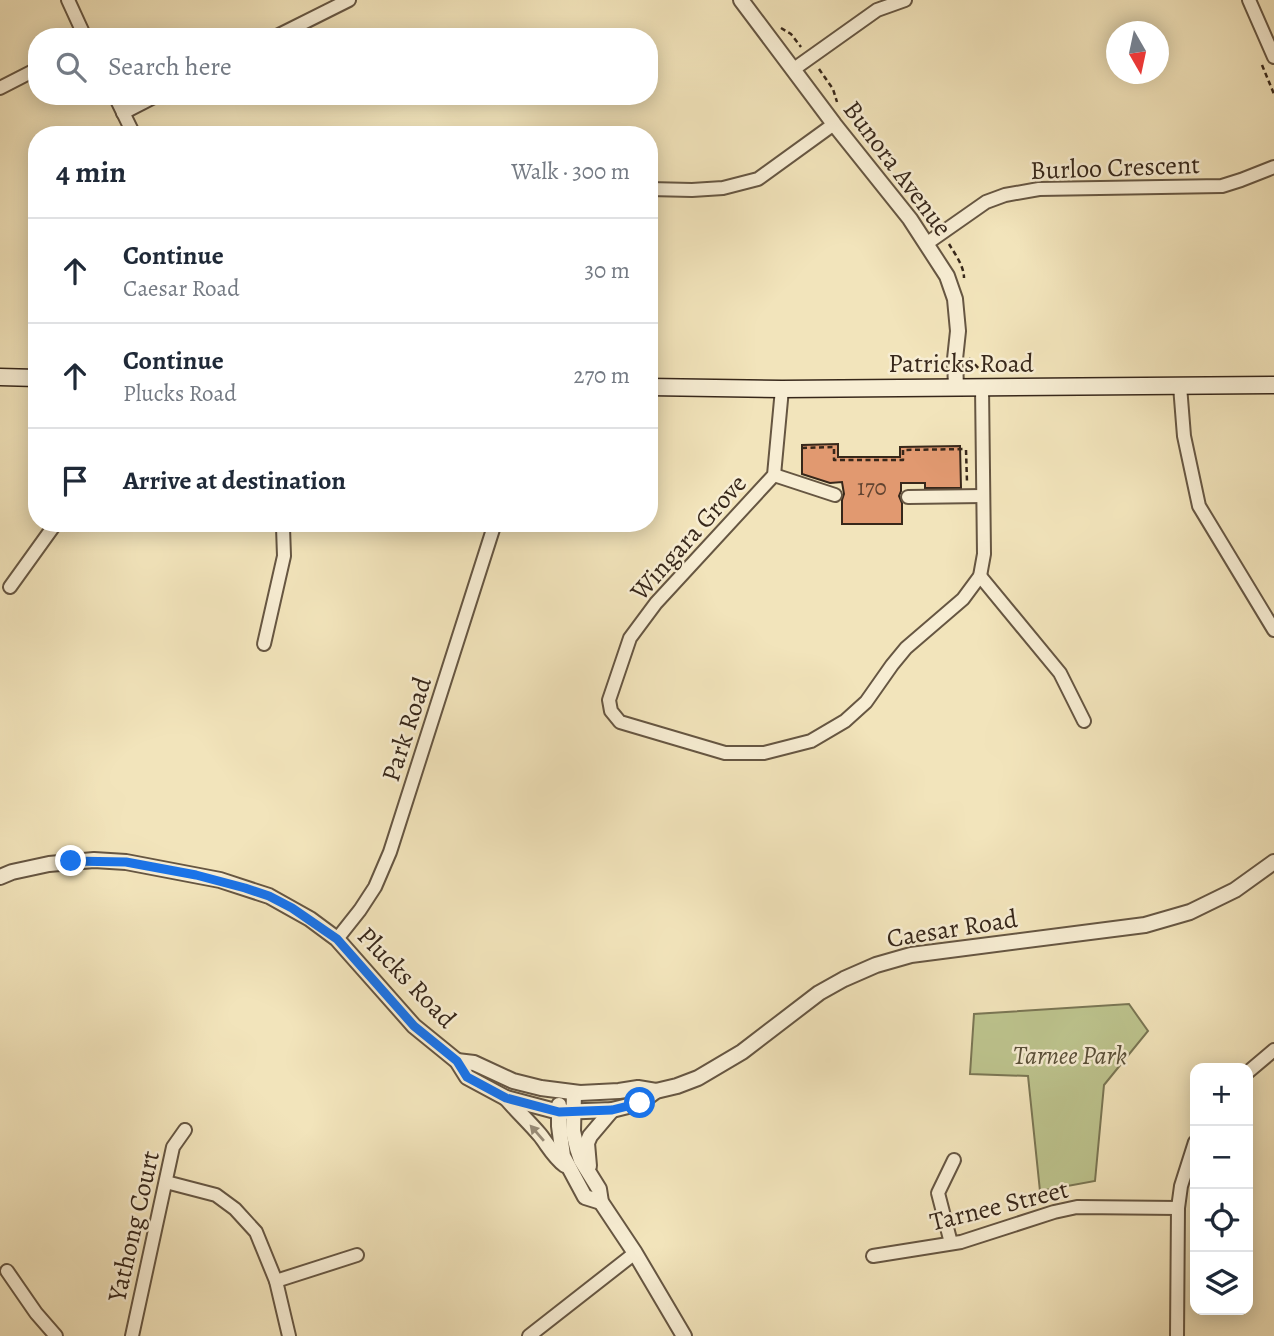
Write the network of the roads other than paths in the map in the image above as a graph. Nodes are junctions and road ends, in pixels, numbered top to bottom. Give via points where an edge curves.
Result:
1 (68, 0) edge
2 (349, 0) edge
3 (741, 0) edge
4 (905, 0) edge
5 (1249, 0) edge
6 (81, 28) edge
7 (293, 28) edge
8 (1274, 57) edge
9 (794, 69) junction
10 (28, 74) edge
11 (0, 88) edge
12 (119, 105) edge
13 (139, 105) edge
14 (123, 113) junction
15 (834, 124) junction
16 (130, 126) edge
17 (1274, 167) edge
18 (658, 189) edge
19 (926, 244) junction
20 (0, 377) edge
21 (28, 378) edge
22 (1274, 385) edge
23 (1180, 386) junction
24 (658, 387) edge
25 (982, 387) junction
26 (956, 388) junction
27 (782, 389) junction
28 (774, 475) junction
29 (835, 495) dead end
30 (983, 496) junction
31 (908, 497) dead end
32 (50, 532) edge
33 (283, 532) edge
34 (492, 532) edge
35 (980, 576) junction
36 (10, 587) dead end
37 (1274, 630) edge
38 (264, 644) dead end
39 (1084, 721) dead end
40 (1274, 862) edge
41 (0, 877) edge
42 (337, 939) junction
43 (1274, 1050) edge
44 (457, 1061) junction
45 (1253, 1069) edge
46 (656, 1091) junction
47 (567, 1092) junction
48 (506, 1098) junction
49 (612, 1110) junction
50 (566, 1112) junction
51 (186, 1130) dead end
52 (1190, 1158) edge
53 (954, 1160) dead end
54 (569, 1168) junction
55 (589, 1172) junction
56 (166, 1182) junction
57 (601, 1202) junction
58 (1178, 1208) junction
59 (951, 1243) junction
60 (635, 1253) junction
61 (357, 1255) dead end
62 (873, 1256) dead end
63 (7, 1271) dead end
64 (276, 1281) junction
65 (56, 1336) edge
66 (132, 1336) edge
67 (289, 1336) edge
68 (529, 1336) edge
69 (684, 1336) edge
70 (1177, 1336) edge

1 - 6 street
2 - 7 street
3 - 9 street, Bunora Avenue
4 - 9 street via 877,10
5 - 8 street
9 - 15 street, Bunora Avenue
10 - 11 street
12 - 14 street
13 - 14 street
14 - 16 street
15 - 18 street via 758,179 723,188
15 - 19 street, Bunora Avenue
17 - 19 street, Burloo Crescent via 1222,186 1039,189 1004,195 986,202
19 - 26 street, Bunora Avenue via 947,276 955,299
20 - 21 main road
22 - 23 main road, Patricks Road
23 - 25 main road, Patricks Road
23 - 37 street via 1184,436 1199,506
24 - 27 main road, Patricks Road
25 - 26 main road, Patricks Road
25 - 30 street
26 - 27 main road, Patricks Road
27 - 28 street, Wingara Grove
28 - 29 street
28 - 35 street, Wingara Grove via 656,603 630,638 609,700 620,722 725,753 764,753 811,741 866,702 906,648 963,599
30 - 31 street
30 - 35 street
32 - 36 street
33 - 38 street via 284,556
34 - 42 street, Park Road via 390,852 375,887
35 - 39 street via 1060,673
40 - 46 street, Caesar Road via 1224,896 1145,925 911,955 876,965 819,993 716,1068
41 - 42 street, Plucks Road via 71,861 151,866 269,896
42 - 44 street, Plucks Road via 414,1026
43 - 45 street
44 - 47 street, Plucks Road via 474,1063 513,1081
44 - 48 street, Plucks Road via 467,1077
46 - 47 street, Caesar Road
46 - 49 street, Caesar Road via 640,1103
47 - 50 street
48 - 50 street, Plucks Road
54 -> 48 street
49 - 50 street, Caesar Road
49 - 55 street via 587,1143
50 - 54 street via 559,1126
50 - 55 street via 576,1148
51 - 56 street, Yathong Court via 173,1147
52 - 58 street
53 - 59 street via 938,1193
54 - 57 street via 585,1197
55 - 57 street
56 - 64 street via 216,1195 235,1209 256,1232
56 - 66 street, Yathong Court
57 - 60 street
58 - 59 street, Tarnee Street via 1077,1207
58 - 70 street
59 - 62 street, Tarnee Street
60 - 68 street
60 - 69 street
61 - 64 street
63 - 65 street
64 - 67 street

